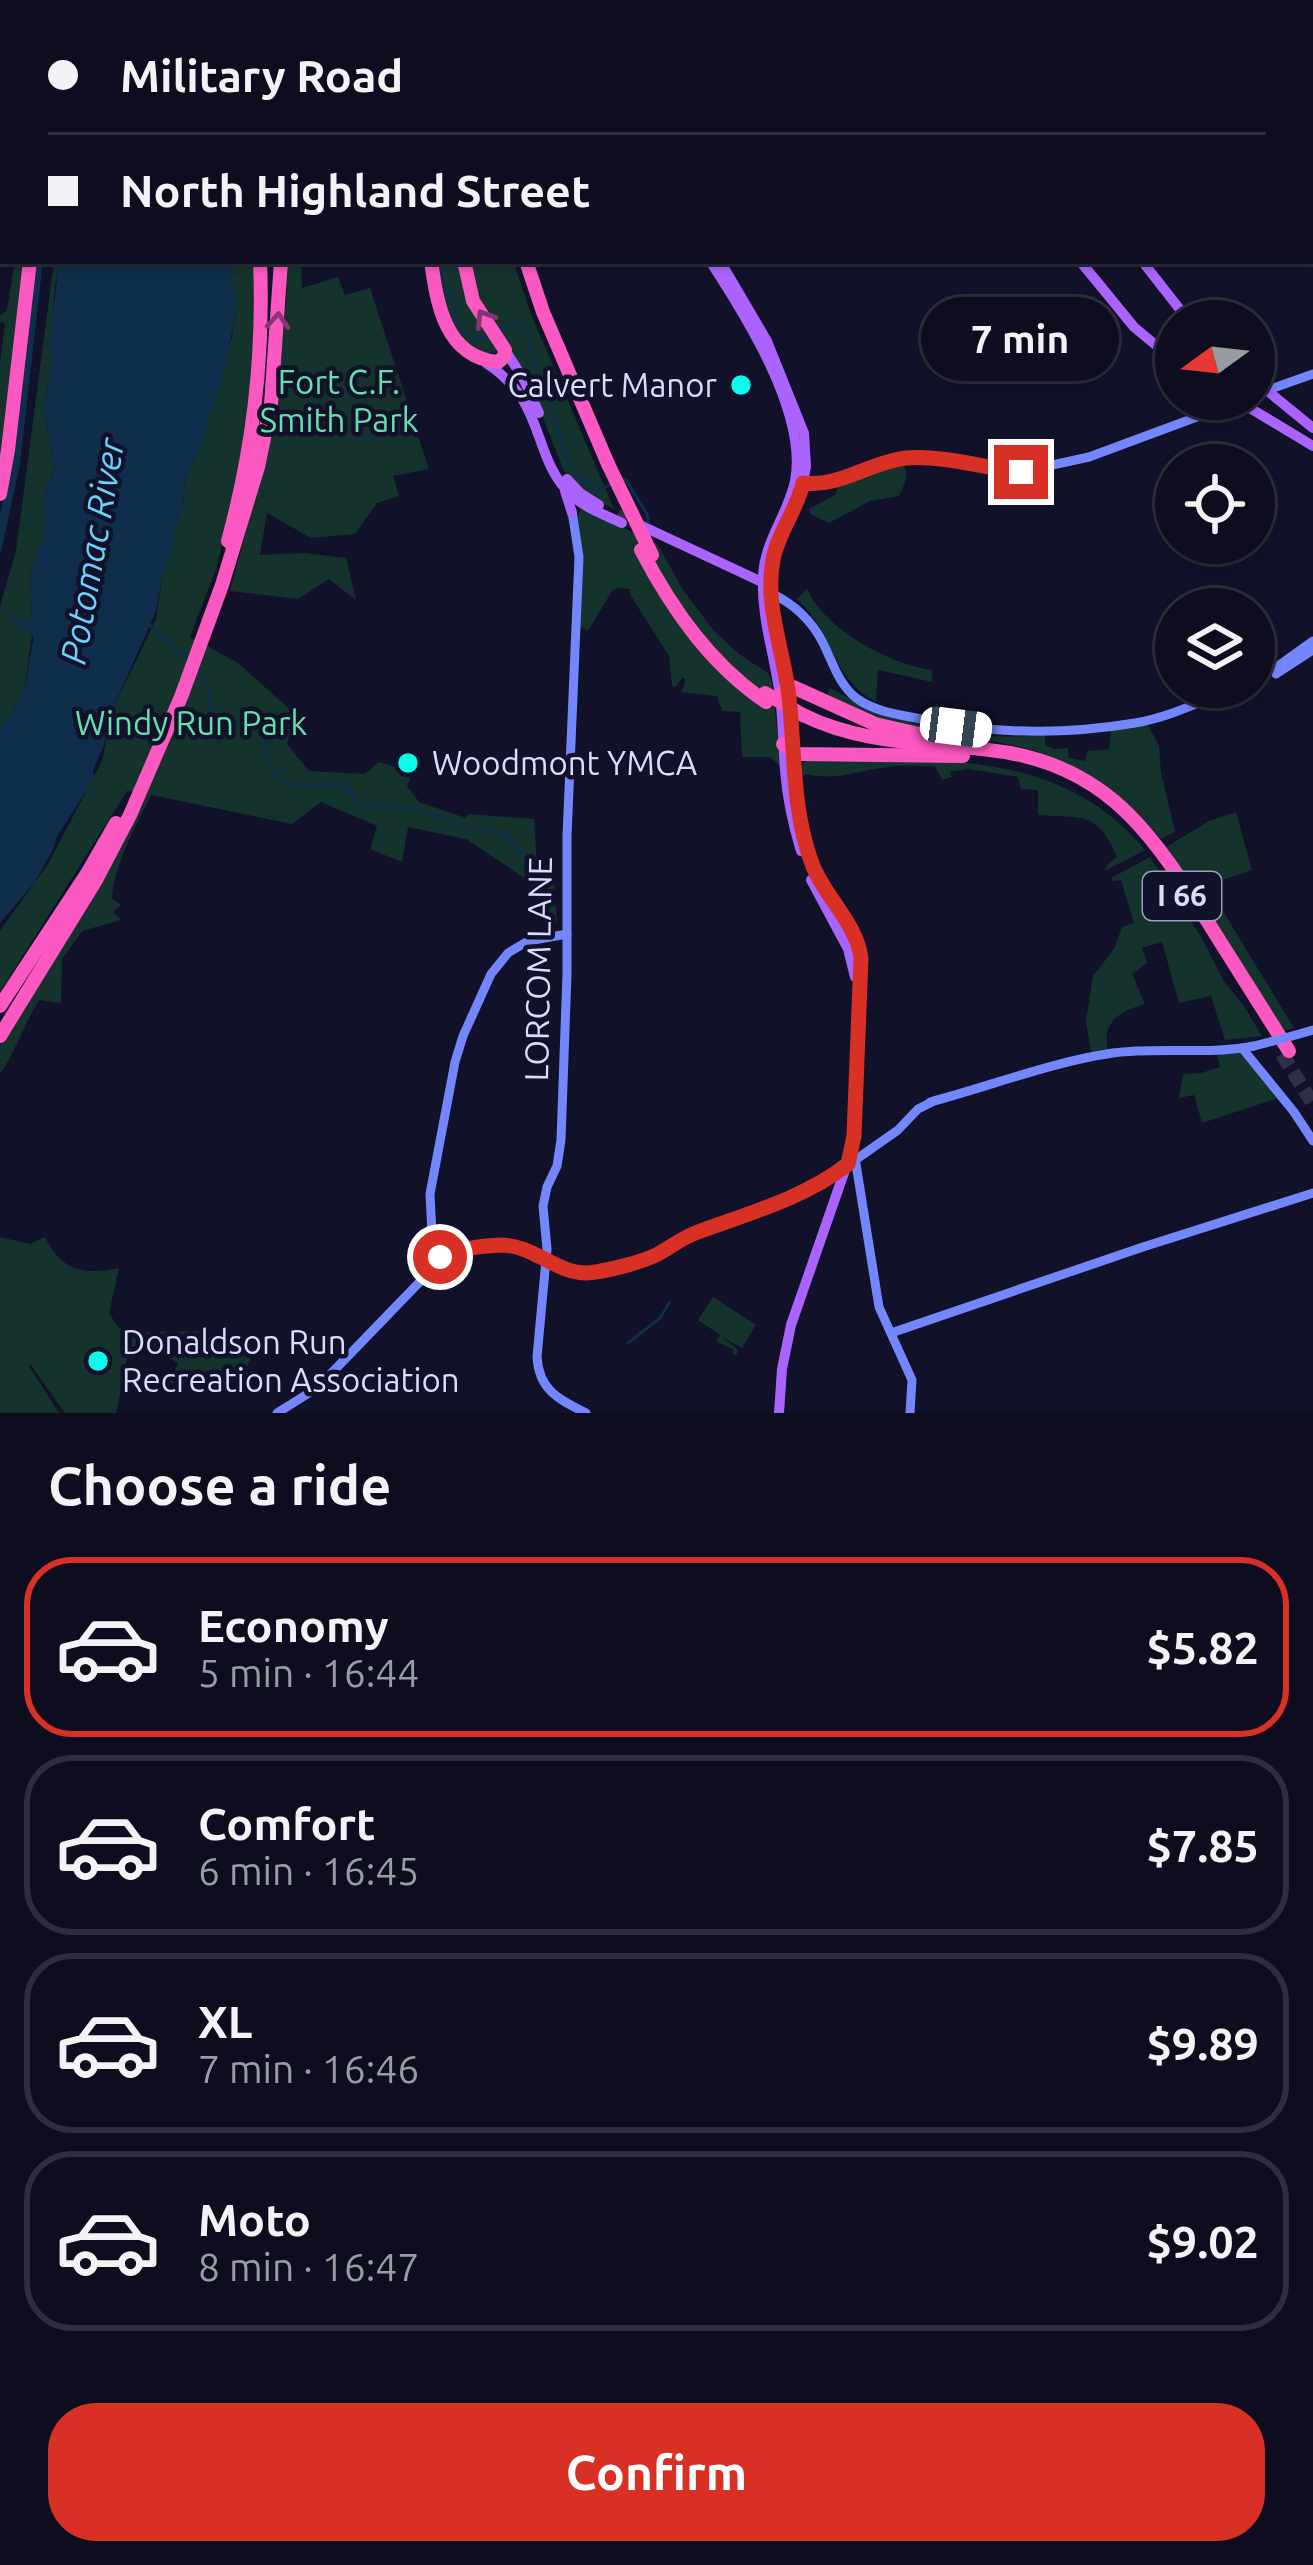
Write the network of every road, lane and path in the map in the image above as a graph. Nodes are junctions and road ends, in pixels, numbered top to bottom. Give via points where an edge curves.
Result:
1 (30, 264) edge
2 (260, 264) edge
3 (280, 264) edge
4 (431, 264) edge
5 (465, 264) edge
6 (523, 264) edge
7 (712, 264) edge
8 (722, 264) edge
9 (1082, 264) edge
10 (1144, 264) edge
11 (1173, 300) edge
12 (1155, 344) edge
13 (505, 350) junction
14 (478, 358) junction
15 (1313, 374) edge
16 (1275, 388) edge
17 (1275, 403) edge
18 (1186, 420) edge
19 (1271, 420) edge
20 (1313, 428) edge
21 (1313, 446) edge
22 (1027, 458) dead end
23 (1025, 471) junction
24 (561, 476) junction
25 (799, 483) junction
26 (0, 494) edge
27 (587, 504) junction
28 (573, 518) junction
29 (620, 518) tunnel mouth
30 (646, 541) junction
31 (765, 556) junction
32 (746, 574) junction
33 (767, 588) junction
34 (200, 637) junction
35 (1313, 646) edge
36 (1275, 668) edge
37 (775, 694) junction
38 (178, 696) junction
39 (1173, 708) edge
40 (804, 720) junction
41 (788, 748) junction
42 (814, 754) junction
43 (1012, 754) junction
44 (963, 756) junction
45 (791, 778) junction
46 (567, 937) junction
47 (0, 1006) edge
48 (1313, 1028) edge
49 (0, 1036) edge
50 (1249, 1045) junction
51 (1313, 1141) edge
52 (849, 1154) junction
53 (829, 1185) junction
54 (1313, 1192) edge
55 (436, 1258) junction
56 (547, 1260) junction
57 (568, 1269) junction
58 (544, 1287) junction
59 (891, 1333) junction
60 (277, 1413) edge
61 (586, 1413) edge
62 (777, 1413) edge
63 (910, 1413) edge

1 - 26 highway
2 - 34 highway via 247,461
34 -> 3 highway via 259,467
4 - 14 highway via 445,326
13 -> 5 highway via 475,305
6 - 30 highway, I 66, bridge via 604,463
7 - 25 main road via 786,407
8 - 25 main road via 797,411 806,450
9 - 12 main road
10 - 11 main road
13 - 14 highway via 496,363
13 - 24 main road via 533,398
14 - 24 main road via 523,397
15 - 16 street
17 - 20 main road
18 - 23 street
19 - 21 main road
22 - 23 street
23 - 25 street via 908,458
24 - 27 main road
24 - 27 main road
24 - 28 main road
25 - 31 main road
25 - 33 main road
27 - 28 main road
27 - 29 main road
28 - 46 street, LORCOM LANE via 579,553
30 - 32 main road
30 - 33 main road
30 - 37 highway, I 66 via 703,635
31 - 32 main road
31 - 33 main road
32 - 33 main road
33 - 37 main road
33 - 39 street via 816,624 852,690 896,711 1016,729 1140,719
34 - 38 highway
35 - 36 street
37 - 40 highway, I 66, bridge
37 - 41 main road
37 - 43 highway via 794,688 892,729
38 - 47 highway via 88,872
38 - 49 highway via 96,880
40 - 43 highway, I 66 via 877,740
40 - 44 highway, I 66 via 868,746
41 - 42 highway
41 - 45 main road
42 - 44 highway
42 - 45 highway
43 - 44 highway, I 66 via 1081,778 1138,822 1286,1053 1160,860 1121,816 1048,772
45 - 52 main road via 804,861 854,968
46 - 55 street via 515,947 491,974 456,1057 432,1194
46 - 56 street, LORCOM LANE via 561,1140 543,1206
48 - 50 street, bridge
50 - 51 street
50 - 52 street via 1094,1056 932,1102
52 - 53 main road
52 - 59 street
52 - 62 main road via 789,1331
53 - 57 street via 647,1258 589,1273
53 - 62 main road via 784,1330
54 - 59 street
55 - 56 street via 506,1245
55 - 60 street via 325,1383
56 - 57 street
56 - 58 street, LORCOM LANE
57 - 58 street via 551,1270
58 - 61 street, LORCOM LANE via 540,1376 554,1397
59 - 63 street via 911,1378

